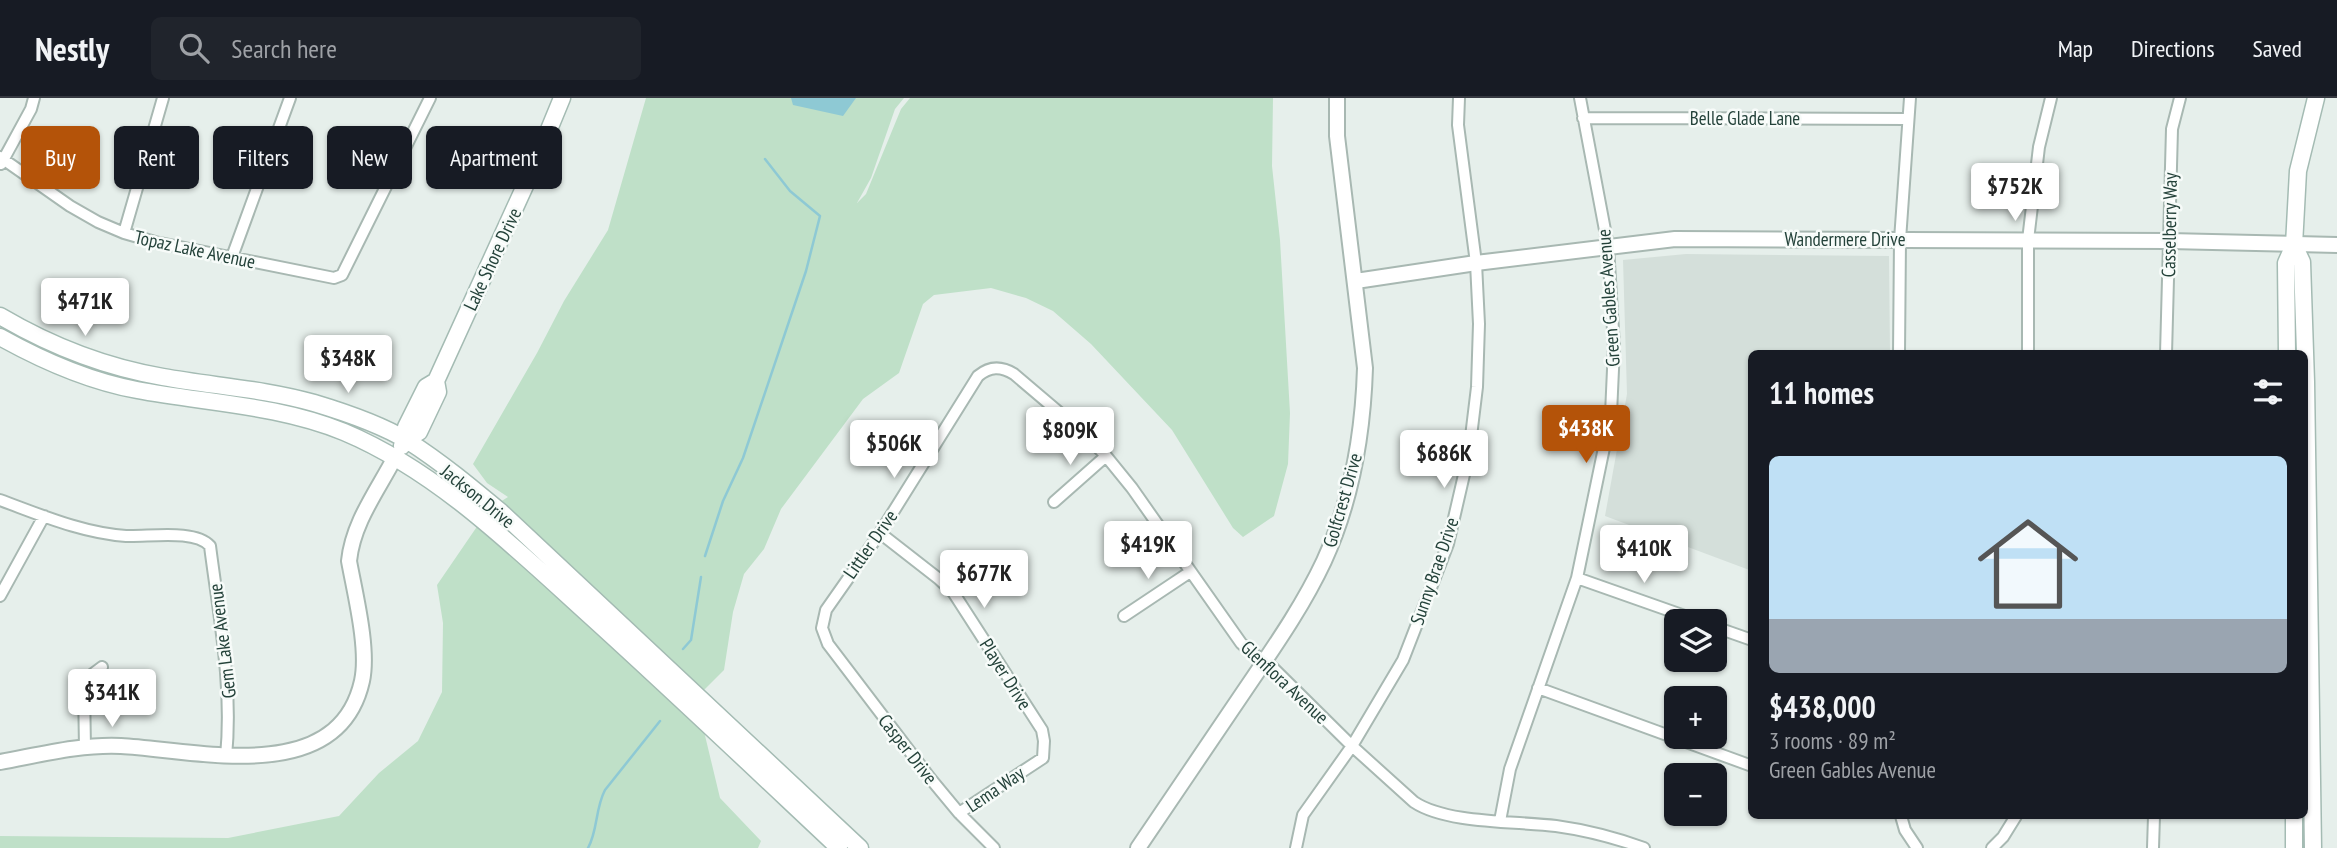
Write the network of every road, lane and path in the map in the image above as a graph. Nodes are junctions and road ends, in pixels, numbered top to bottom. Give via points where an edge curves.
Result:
1 (34, 98) edge
2 (163, 98) edge
3 (290, 98) edge
4 (430, 98) edge
5 (562, 98) edge
6 (1338, 98) edge
7 (1459, 98) edge
8 (1580, 98) edge
9 (1910, 98) edge
10 (2051, 98) edge
11 (2180, 98) edge
12 (2316, 98) edge
13 (1583, 118) junction
14 (1907, 118) junction
15 (1, 161) edge
16 (124, 233) junction
17 (1900, 240) junction
18 (2028, 240) junction
19 (2169, 241) junction
20 (2294, 245) junction
21 (2337, 245) edge
22 (1608, 246) junction
23 (232, 257) junction
24 (1476, 263) junction
25 (1356, 281) junction
26 (0, 316) edge
27 (0, 337) edge
28 (1899, 350) edge
29 (2028, 350) edge
30 (2166, 350) edge
31 (2287, 350) edge
32 (2305, 350) edge
33 (1014, 374) joint
34 (406, 440) junction
35 (1106, 456) junction
36 (395, 457) junction
37 (0, 500) edge
38 (1054, 502) dead end
39 (2308, 507) edge
40 (44, 516) junction
41 (880, 533) junction
42 (1189, 572) junction
43 (1577, 578) junction
44 (0, 596) edge
45 (1665, 609) edge
46 (1124, 616) dead end
47 (1727, 631) edge
48 (1748, 639) edge
49 (828, 644) joint
50 (1265, 660) junction
51 (102, 667) dead end
52 (1538, 688) junction
53 (1041, 730) joint
54 (1352, 746) junction
55 (85, 748) junction
56 (226, 757) junction
57 (0, 762) edge
58 (1748, 765) edge
59 (959, 813) junction
60 (1902, 819) edge
61 (2014, 819) edge
62 (2154, 819) edge
63 (2294, 819) edge
64 (1500, 821) junction
65 (839, 848) edge
66 (860, 848) edge
67 (994, 848) edge
68 (1138, 848) edge
69 (1296, 848) edge
70 (1644, 848) edge
71 (1916, 848) edge
72 (1992, 848) edge
73 (2153, 848) edge
74 (2294, 848) edge
75 (2313, 848) edge

1 - 15 street
2 - 16 street
3 - 23 street
4 - 23 street, Topaz Lake Avenue via 342,275 326,278
5 - 34 main road, Lake Shore Drive via 436,381 426,387 406,427
6 - 25 street, Golfcrest Drive via 1337,136
7 - 24 street, Sunny Brae Drive via 1458,125
8 - 13 street, Green Gables Avenue
9 - 14 street
10 - 18 street via 2039,147
11 - 19 street, Casselberry Way via 2172,129
12 - 20 main road via 2298,171
13 - 14 street, Belle Glade Lane
13 - 22 street, Green Gables Avenue
14 - 17 street
15 - 16 street, Topaz Lake Avenue via 70,206
16 - 23 street, Topaz Lake Avenue
17 - 18 street, Wandermere Drive
17 - 22 street, Wandermere Drive via 1675,239
17 - 28 street
18 - 19 street, Wandermere Drive
18 - 29 street
19 - 20 street, Wandermere Drive
19 - 30 street, Casselberry Way
20 - 21 street, Wandermere Drive
20 - 31 main road via 2286,263
20 - 32 main road via 2302,262
22 - 24 street, Wandermere Drive
22 - 43 street, Green Gables Avenue via 1614,347 1611,414
24 - 25 street, Wandermere Drive
24 - 54 street, Sunny Brae Drive via 1477,387 1469,453 1448,544 1402,660
25 - 50 street, Golfcrest Drive via 1365,368 1355,462 1324,560 1292,622
26 - 34 main road, Jackson Drive via 34,336 102,363 314,403
27 - 36 main road, Jackson Drive via 92,379 312,421
33 - 35 street, Glenflora Avenue
33 - 41 street, Littler Drive via 995,367 978,376
34 - 36 main road, Lake Shore Drive
34 - 66 main road, Jackson Drive via 501,512
35 - 38 street
35 - 42 street, Glenflora Avenue
36 - 56 street, Lake Shore Drive via 350,547 364,668 350,710 326,735 305,746
36 - 65 main road, Jackson Drive via 453,497 555,583
37 - 40 street
39 - 75 main road
40 - 44 street
40 - 56 street, Gem Lake Avenue via 93,532 193,536 210,546 229,694
41 - 49 street, Littler Drive via 826,610 822,628
41 - 53 street, Player Drive via 953,593
42 - 46 street
42 - 50 street, Glenflora Avenue via 1241,643
43 - 45 street
43 - 52 street, Green Gables Avenue
47 - 48 street
49 - 59 street, Casper Drive
50 - 54 street, Glenflora Avenue
50 - 68 street, Golfcrest Drive
51 - 55 street via 84,688
52 - 58 street
52 - 64 street, Green Gables Avenue via 1510,769
53 - 59 street, Lema Way via 1043,758
54 - 64 street, Glenflora Avenue via 1424,809
54 - 69 street, Sunny Brae Drive via 1303,814
55 - 56 street, Lake Shore Drive via 119,746
55 - 57 street, Lake Shore Drive
59 - 67 street, Casper Drive
60 - 71 street
61 - 72 street
62 - 73 street
63 - 74 main road
64 - 70 street, Glenflora Avenue via 1558,826

